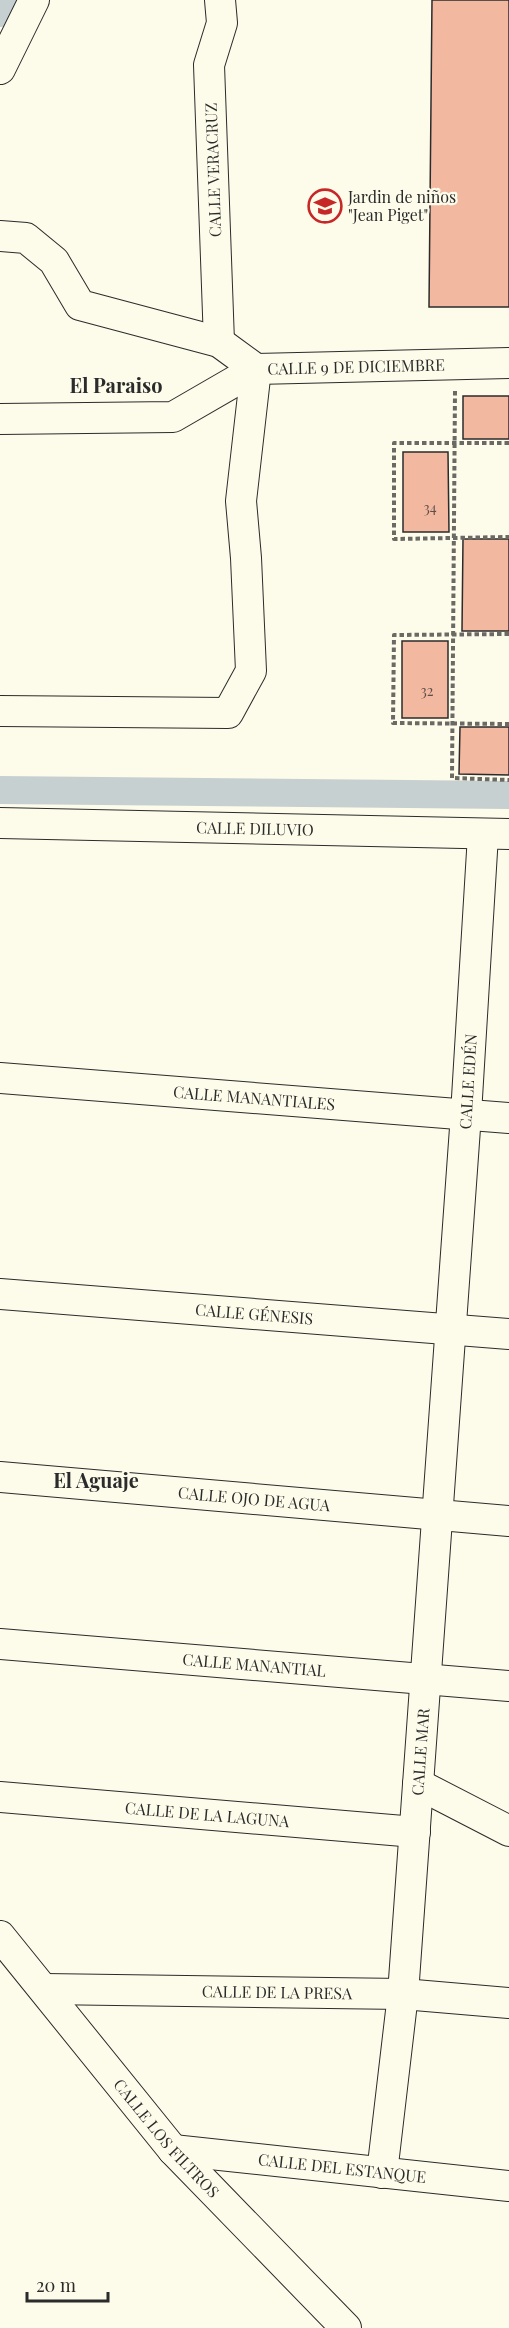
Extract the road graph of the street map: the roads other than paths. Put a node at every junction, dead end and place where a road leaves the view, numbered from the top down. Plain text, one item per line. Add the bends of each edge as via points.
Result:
1 (34, 0) edge
2 (220, 0) edge
3 (0, 69) edge
4 (0, 236) edge
5 (219, 342) junction
6 (509, 363) edge
7 (256, 369) junction
8 (0, 419) edge
9 (0, 711) edge
10 (0, 823) edge
11 (496, 834) edge
12 (0, 1078) edge
13 (466, 1114) junction
14 (509, 1118) edge
15 (0, 1294) edge
16 (450, 1329) junction
17 (509, 1334) edge
18 (0, 1477) edge
19 (437, 1514) junction
20 (509, 1521) edge
21 (0, 1644) edge
22 (425, 1680) junction
23 (509, 1686) edge
24 (418, 1784) junction
25 (0, 1797) edge
26 (509, 1831) edge
27 (415, 1832) junction
28 (0, 1936) edge
29 (45, 1989) junction
30 (403, 1995) junction
31 (509, 2003) edge
32 (173, 2150) junction
33 (382, 2173) junction
34 (509, 2186) edge
35 (346, 2328) edge

1 - 3 street
2 - 5 street, CALLE VERACRUZ via 222,23 209,65
4 - 5 street via 26,238 54,261 80,305
5 - 7 street
6 - 7 street, CALLE 9 DE DICIEMBRE
7 - 8 street, CALLE 9 DE DICIEMBRE via 172,417
7 - 9 street via 241,501 251,671 228,713
10 - 11 street, CALLE DILUVIO
11 - 13 street, CALLE EDÉN
12 - 13 street, CALLE MANANTIALES
13 - 14 street, CALLE MANANTIALES
13 - 16 street, CALLE EDÉN
15 - 16 street, CALLE GÉNESIS
16 - 17 street, CALLE GÉNESIS
16 - 19 street, CALLE MAR
18 - 19 street, CALLE OJO DE AGUA
19 - 20 street, CALLE OJO DE AGUA
19 - 22 street, CALLE MAR
21 - 22 street, CALLE MANANTIAL
22 - 23 street, CALLE MANANTIAL
22 - 24 street, CALLE MAR
24 - 26 street
24 - 27 street, CALLE MAR
25 - 27 street, CALLE DE LA LAGUNA
27 - 30 street, CALLE MAR
28 - 29 street, CALLE LOS FILTROS
29 - 30 street, CALLE DE LA PRESA
29 - 32 street, CALLE LOS FILTROS
30 - 31 street, CALLE DE LA PRESA
30 - 33 street, CALLE MAR
32 - 33 street, CALLE DEL ESTANQUE
32 - 35 street, CALLE LOS FILTROS
33 - 34 street, CALLE DEL ESTANQUE

